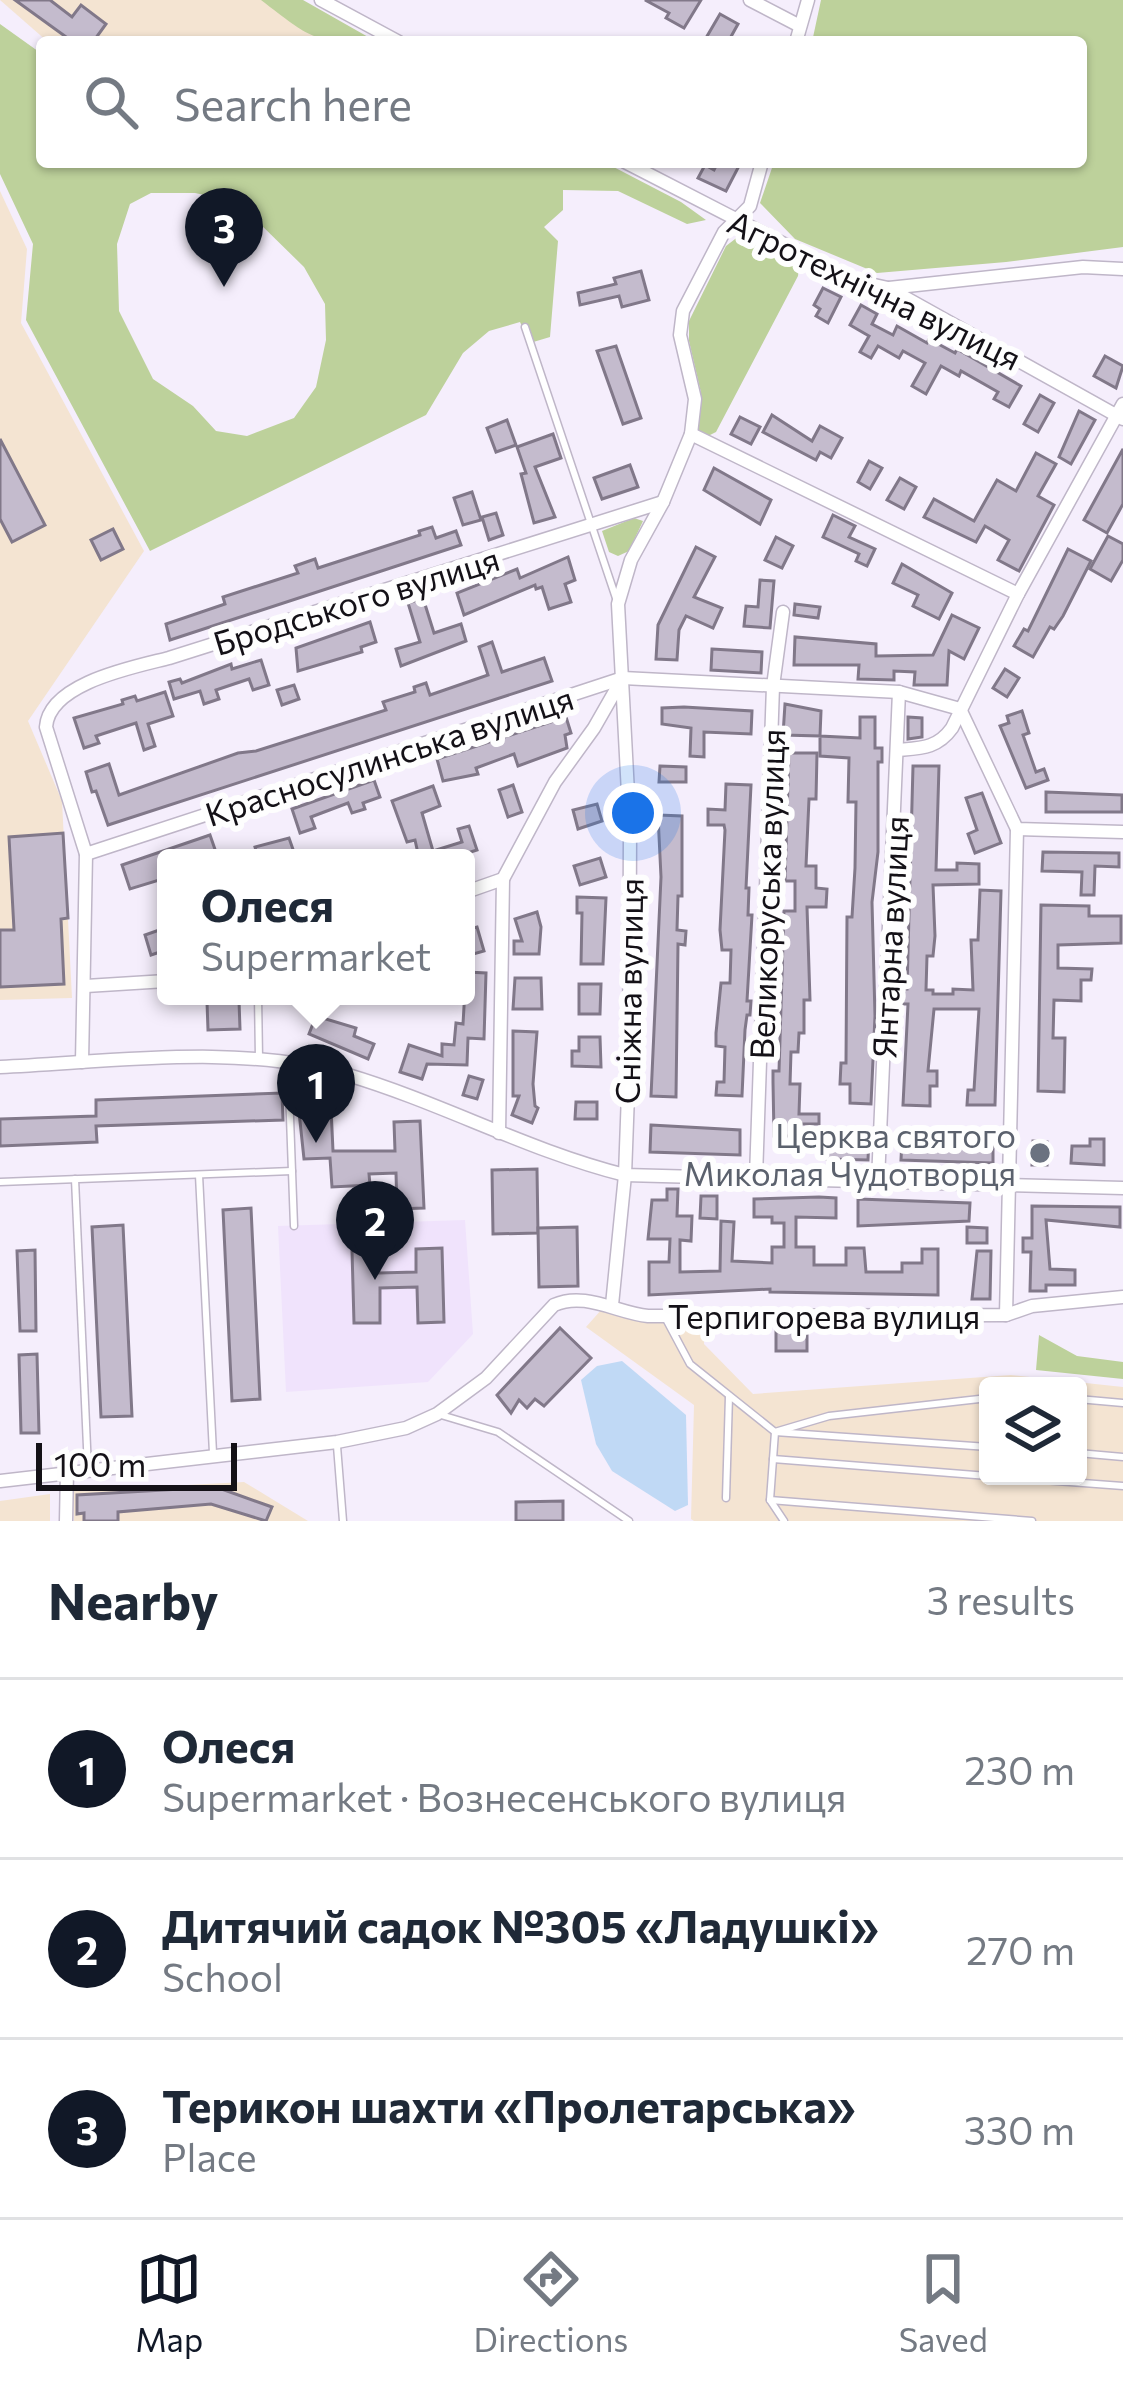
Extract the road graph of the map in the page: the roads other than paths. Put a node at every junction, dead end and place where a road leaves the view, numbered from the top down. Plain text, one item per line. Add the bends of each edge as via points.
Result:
1 (321, 0) edge
2 (750, 0) edge
3 (808, 0) edge
4 (800, 26) junction
5 (389, 36) edge
6 (798, 36) edge
7 (636, 168) edge
8 (760, 168) edge
9 (738, 222) junction
10 (1123, 269) edge
11 (888, 289) junction
12 (525, 327) dead end
13 (1121, 412) edge
14 (691, 434) junction
15 (663, 502) junction
16 (594, 526) junction
17 (1018, 594) junction
18 (618, 604) junction
19 (783, 612) dead end
20 (622, 678) junction
21 (772, 686) junction
22 (899, 692) junction
23 (960, 709) junction
24 (897, 750) junction
25 (1017, 830) junction
26 (1123, 832) edge
27 (86, 854) junction
28 (503, 879) junction
29 (475, 889) edge
30 (157, 982) edge
31 (86, 986) junction
32 (258, 1005) edge
33 (259, 1058) junction
34 (82, 1062) junction
35 (288, 1063) junction
36 (0, 1066) edge
37 (499, 1133) junction
38 (292, 1172) junction
39 (625, 1174) junction
40 (200, 1175) junction
41 (756, 1177) junction
42 (75, 1180) junction
43 (878, 1181) junction
44 (0, 1182) edge
45 (1007, 1185) junction
46 (1123, 1188) edge
47 (294, 1226) dead end
48 (1123, 1297) edge
49 (612, 1305) junction
50 (1006, 1315) junction
51 (664, 1316) junction
52 (729, 1396) junction
53 (979, 1399) edge
54 (1087, 1400) edge
55 (1123, 1403) edge
56 (437, 1414) junction
57 (775, 1432) junction
58 (337, 1442) junction
59 (979, 1446) edge
60 (1087, 1454) edge
61 (214, 1456) junction
62 (1123, 1456) edge
63 (773, 1459) junction
64 (88, 1469) junction
65 (67, 1471) junction
66 (979, 1475) edge
67 (0, 1481) edge
68 (1087, 1483) edge
69 (1123, 1486) edge
70 (726, 1498) dead end
71 (770, 1500) junction
72 (65, 1521) edge
73 (343, 1521) edge
74 (629, 1521) edge
75 (784, 1521) edge
76 (1032, 1521) edge

1 - 5 street
2 - 4 street
3 - 4 street
4 - 6 street
7 - 9 street, Агротехнічна вулиця
8 - 9 street
9 - 11 street, Агротехнічна вулиця
9 - 14 street via 724,232 682,311 695,399
10 - 11 street
11 - 13 street, Агротехнічна вулиця
12 - 16 lane, Сніжна вулиця
13 - 17 street
14 - 15 street, Сніжна вулиця
14 - 17 street
15 - 16 street, Бродського вулиця
15 - 18 street, Сніжна вулиця
16 - 18 lane, Сніжна вулиця
16 - 27 street, Бродського вулиця via 99,676 53,706 46,727
17 - 23 street
18 - 20 street, Сніжна вулиця
19 - 21 street, Великоруська вулиця
20 - 21 street
20 - 27 street, Красносулинська вулиця
20 - 28 street
20 - 39 street, Сніжна вулиця via 630,831
21 - 22 street
21 - 41 street, Великоруська вулиця
22 - 23 street
22 - 24 street, Янтарна вулиця
23 - 24 street via 944,740
23 - 25 street
24 - 43 street, Янтарна вулиця
25 - 26 street
25 - 45 street
27 - 31 street
28 - 29 street
28 - 37 street
30 - 31 street
31 - 34 street
32 - 33 lane
33 - 34 street
33 - 35 street
34 - 36 street
35 - 37 street via 347,1074
35 - 38 lane
37 - 39 street
38 - 40 lane
38 - 47 lane
39 - 41 street
39 - 49 street, Сніжна вулиця
40 - 42 lane
40 - 61 lane
41 - 43 street
42 - 44 lane
42 - 64 lane
43 - 45 street
45 - 46 street
45 - 50 street
48 - 50 street, Терпигорева вулиця
49 - 51 street, Терпигорева вулиця
49 - 56 street, Терпигорева вулиця via 554,1305 486,1378
50 - 51 street, Терпигорева вулиця
51 - 52 lane via 689,1364
52 - 57 lane
52 - 70 lane
53 - 57 lane via 829,1416
54 - 55 lane
56 - 58 street, Терпигорева вулиця
56 - 74 lane via 498,1432
57 - 59 lane
57 - 63 lane
58 - 61 street, Терпигорева вулиця
58 - 73 lane
60 - 62 lane
61 - 64 street, Терпигорева вулиця
63 - 66 lane
63 - 71 lane
64 - 65 street, Терпигорева вулиця
65 - 67 street, Терпигорева вулиця
65 - 72 street
68 - 69 lane
71 - 75 lane
71 - 76 lane

